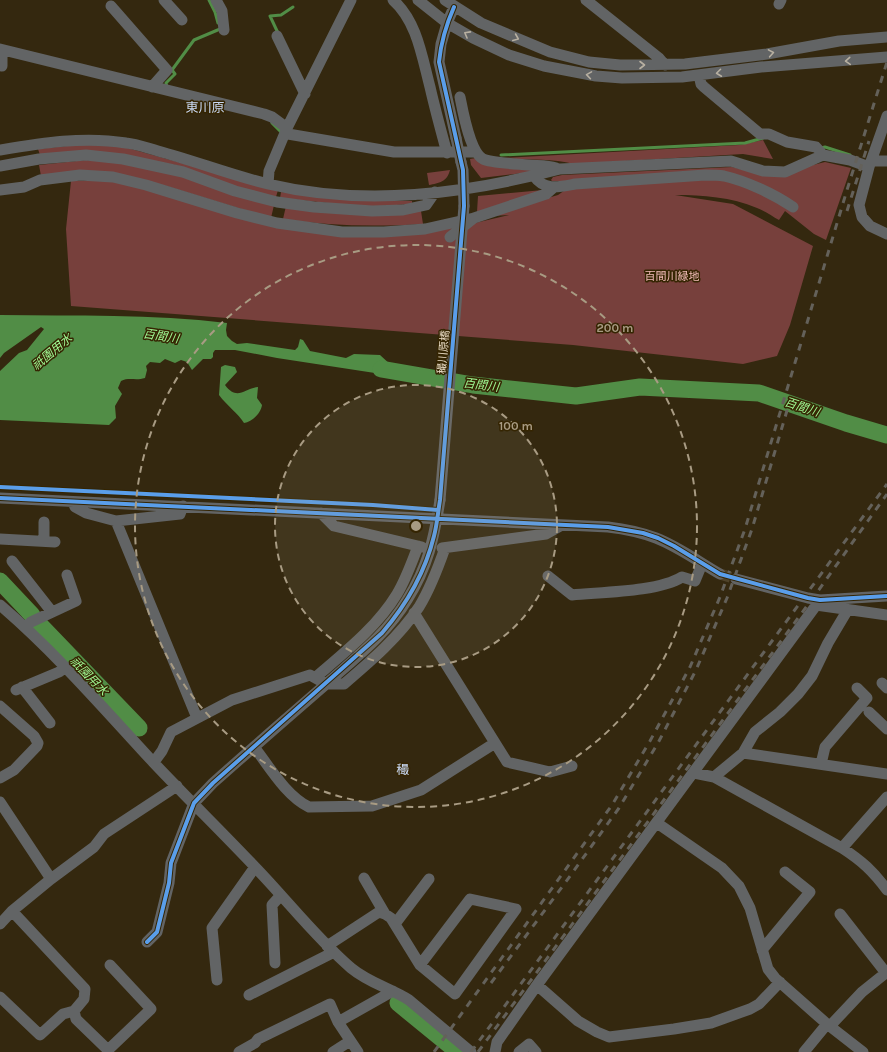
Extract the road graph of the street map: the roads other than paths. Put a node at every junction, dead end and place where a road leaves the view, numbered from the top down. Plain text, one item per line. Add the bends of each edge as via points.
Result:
1 (164, 0) edge
2 (216, 0) edge
3 (351, 0) edge
4 (393, 0) edge
5 (418, 0) edge
6 (586, 0) edge
7 (449, 3) edge
8 (111, 6) dead end
9 (182, 20) dead end
10 (447, 23) junction
11 (224, 30) dead end
12 (277, 36) dead end
13 (887, 37) edge
14 (1, 49) edge
15 (887, 57) edge
16 (664, 65) junction
17 (2, 66) dead end
18 (699, 75) junction
19 (152, 87) junction
20 (305, 94) junction
21 (460, 97) dead end
22 (887, 116) edge
23 (285, 133) junction
24 (0, 150) edge
25 (819, 151) junction
26 (475, 152) junction
27 (447, 153) junction
28 (887, 161) edge
29 (870, 164) junction
30 (4, 165) edge
31 (560, 169) junction
32 (0, 173) edge
33 (534, 176) junction
34 (268, 184) junction
35 (554, 187) junction
36 (0, 190) edge
37 (464, 190) junction
38 (436, 192) junction
39 (793, 207) dead end
40 (474, 218) junction
41 (887, 234) edge
42 (450, 237) dead end
43 (0, 498) edge
44 (72, 502) junction
45 (183, 506) junction
46 (321, 513) junction
47 (437, 519) junction
48 (116, 521) junction
49 (44, 522) dead end
50 (564, 524) junction
51 (0, 539) edge
52 (12, 561) dead end
53 (702, 564) junction
54 (720, 574) tunnel mouth
55 (67, 575) dead end
56 (548, 576) dead end
57 (736, 579) tunnel mouth
58 (887, 596) edge
59 (818, 603) junction
60 (0, 605) edge
61 (847, 611) junction
62 (52, 612) junction
63 (414, 613) junction
64 (887, 615) edge
65 (26, 627) junction
66 (66, 667) junction
67 (316, 677) junction
68 (326, 684) junction
69 (857, 688) dead end
70 (0, 706) edge
71 (869, 712) dead end
72 (197, 718) junction
73 (50, 723) dead end
74 (887, 729) edge
75 (495, 742) junction
76 (254, 747) junction
77 (743, 753) junction
78 (154, 762) junction
79 (821, 764) junction
80 (572, 766) dead end
81 (694, 772) junction
82 (887, 774) edge
83 (714, 777) junction
84 (0, 778) edge
85 (177, 786) junction
86 (887, 797) edge
87 (0, 802) edge
88 (194, 803) junction
89 (657, 823) junction
90 (842, 848) junction
91 (255, 867) junction
92 (785, 872) dead end
93 (51, 878) junction
94 (364, 878) dead end
95 (429, 879) dead end
96 (887, 890) edge
97 (281, 895) junction
98 (12, 911) junction
99 (385, 914) junction
100 (840, 914) dead end
101 (0, 924) edge
102 (395, 924) junction
103 (147, 942) dead end
104 (330, 949) junction
105 (762, 950) junction
106 (275, 963) dead end
107 (110, 965) dead end
108 (420, 965) junction
109 (887, 972) edge
110 (217, 980) dead end
111 (780, 982) junction
112 (537, 986) junction
113 (393, 991) junction
114 (249, 995) dead end
115 (0, 998) edge
116 (74, 1011) junction
117 (338, 1022) junction
118 (829, 1025) junction
119 (350, 1040) junction
120 (108, 1051) edge
121 (239, 1052) edge
122 (333, 1052) edge
123 (358, 1052) edge
124 (471, 1052) edge
125 (496, 1052) edge
126 (519, 1052) edge
127 (536, 1052) edge
128 (804, 1052) edge
129 (863, 1052) edge

1 - 9 street
2 - 11 street via 222,11
3 - 20 street
4 - 27 street via 402,7 415,34
5 - 10 street
6 - 16 street via 659,58
7 - 10 street, 穝川原橋
7 -> 16 street via 481,23 550,52 589,62
8 - 19 street via 167,70
18 -> 10 street via 622,78 587,75 509,55
10 - 37 street, 穝川原橋, bridge via 439,62 461,162
12 - 20 street
16 -> 13 street via 767,54 839,41
14 - 17 street
14 - 19 street
15 -> 18 street
18 - 25 street via 704,87 760,134 769,134
19 - 23 street via 264,114 272,117
20 - 23 street
21 - 26 street via 463,116
22 - 29 street
23 - 27 street via 394,152
23 - 34 street via 269,170
24 - 34 street via 85,139 127,143
25 - 29 street
25 - 31 street via 785,172 763,171 731,161
26 - 27 street
26 - 31 street via 483,160
28 - 29 street
29 - 41 street via 859,205 862,217 870,226
30 - 32 street via 6,171
30 - 38 street via 86,155 123,159 183,172 234,191 277,202 372,211 403,210 426,205
31 - 33 street
33 - 35 street via 542,185
33 - 37 street
34 - 38 street via 347,195 405,196
35 - 39 street via 723,176 781,199
35 - 40 street via 546,194
36 - 40 street via 80,174 113,177 277,223 342,232 425,229
37 - 38 street
37 - 47 street, 穝川原橋, bridge
40 - 42 street
43 - 44 street
44 - 45 street
44 - 48 street via 75,507 86,513
45 - 46 street
45 - 48 street via 180,514
46 - 47 street
46 - 67 street via 334,526 420,546 398,593 388,608 375,624
47 - 50 street
47 - 68 street, 穝川原橋 via 423,568 400,611 382,633
48 - 72 street
49 - 51 street via 50,542
50 - 53 street via 608,527 642,533 674,546
50 - 63 street via 546,534 444,548 428,591
52 - 62 street
53 - 54 street
53 - 56 street via 694,582 682,577 674,582 650,587 572,595
55 - 62 street via 76,601
57 - 59 street
58 - 59 street
59 - 61 street
59 - 81 street
60 - 65 street
61 - 64 street
61 - 77 street via 812,676 780,712 755,732
62 - 65 street
63 - 68 street via 384,648 344,684
63 - 75 street
65 - 66 street
66 - 73 street via 19,689
66 - 78 street
67 - 68 street
67 - 72 street via 310,675 232,700
68 - 76 street, 穝川原橋
69 - 79 street via 867,698 825,747
70 - 84 street via 34,736 38,743 14,770
71 - 74 street
72 - 78 street via 171,732
75 - 76 street via 421,790 372,806 309,806 301,803
75 - 80 street via 507,762 550,772
76 - 88 street, 穝川原橋
77 - 79 street
77 - 83 street
78 - 85 street
79 - 82 street
81 - 83 street
81 - 89 street
83 - 90 street
85 - 88 street
85 - 93 street via 104,834 94,847
86 - 90 street
87 - 93 street
88 - 91 street
88 - 103 street via 171,863 170,883 157,932
89 - 105 street via 722,868 739,886 750,908
89 - 112 street
90 - 96 street via 862,861
91 - 97 street
91 - 110 street via 212,928
92 - 105 street via 810,892
93 - 98 street
94 - 99 street
95 - 102 street
97 - 104 street
97 - 106 street via 272,905
98 - 101 street
98 - 116 street via 85,989 84,999
99 - 102 street
99 - 104 street via 379,912
100 - 109 street
102 - 108 street
104 - 113 street via 352,969
104 - 114 street
105 - 111 street via 768,969
107 - 120 street via 151,1010
108 - 108 street via 455,994 516,909 470,899
109 - 118 street via 862,992
111 - 112 street via 759,1004 711,1024 609,1037 578,1021
111 - 118 street
112 - 125 street via 497,1042
113 - 117 street
113 - 124 street via 409,1000
115 - 116 street via 40,1034 63,1014
116 - 120 street via 76,1019
117 - 119 street
117 - 121 street via 330,1004 258,1039
118 - 128 street
118 - 129 street
119 - 122 street
119 - 123 street
126 - 127 street via 529,1044

